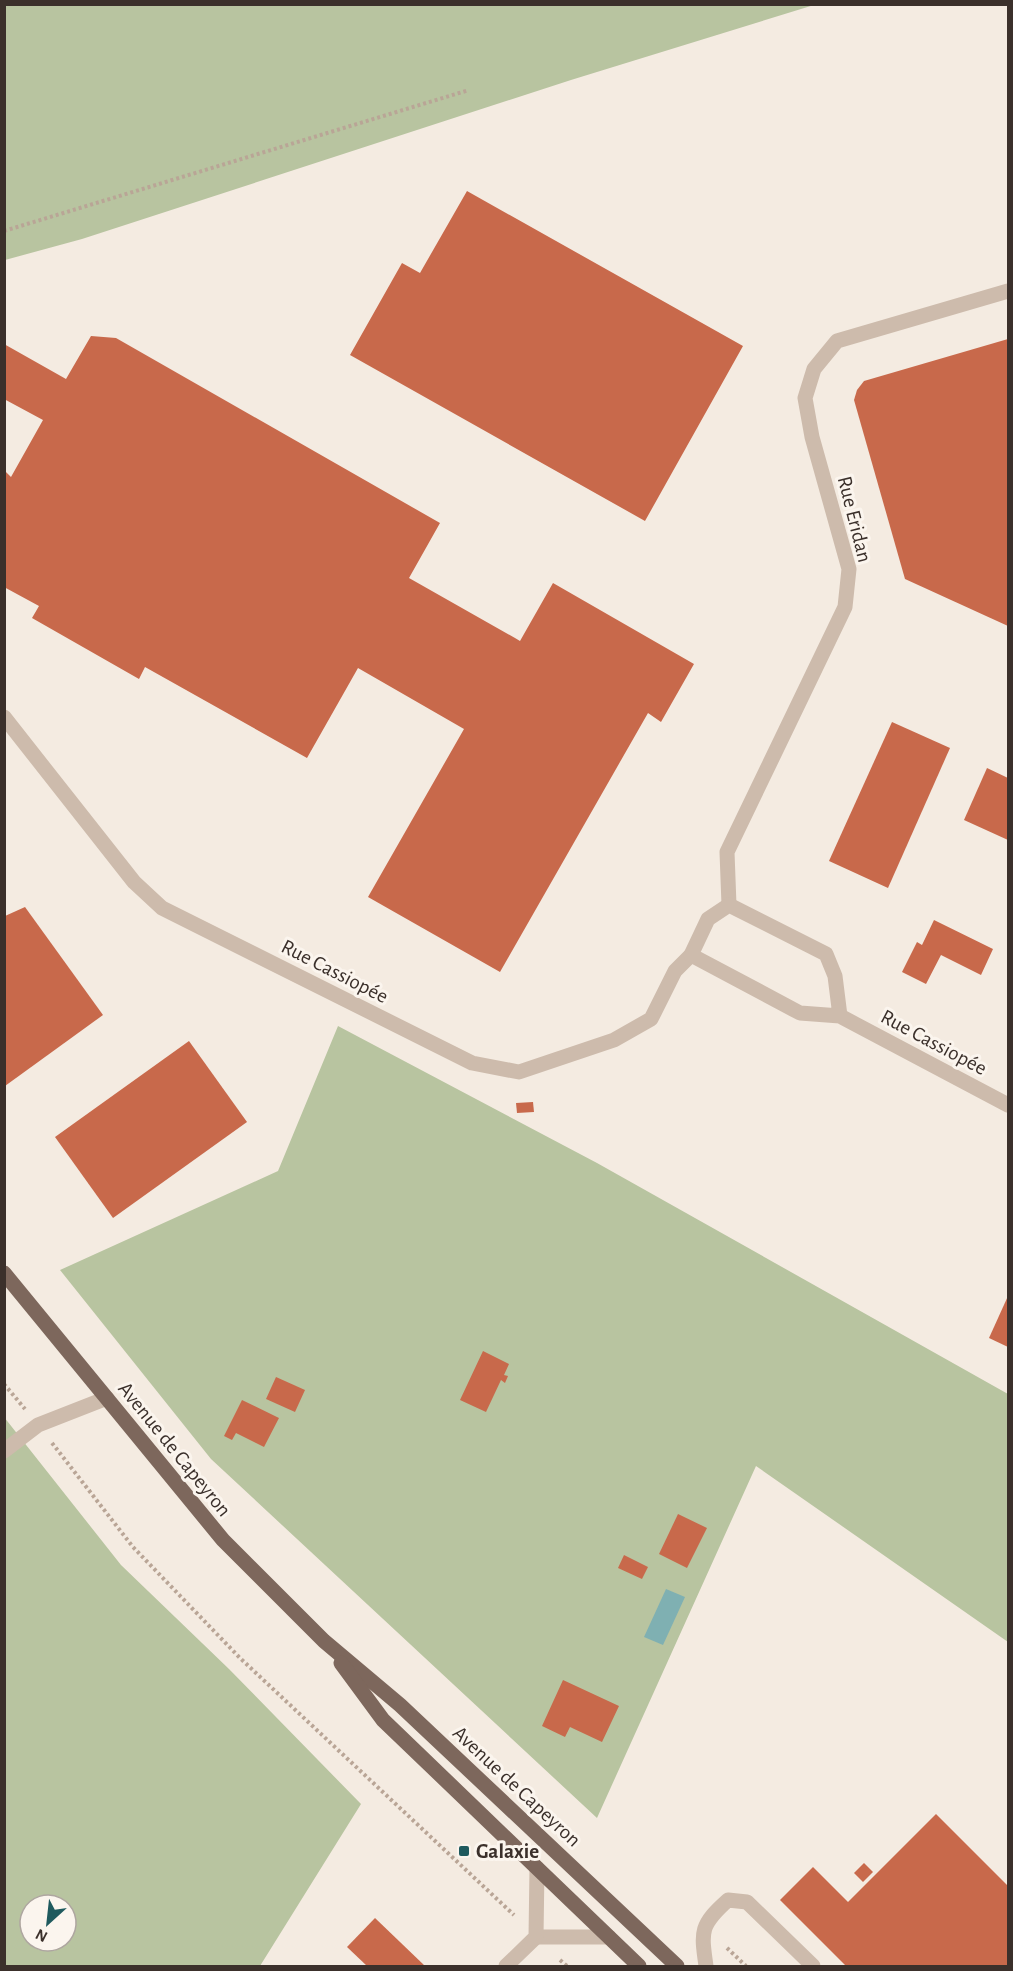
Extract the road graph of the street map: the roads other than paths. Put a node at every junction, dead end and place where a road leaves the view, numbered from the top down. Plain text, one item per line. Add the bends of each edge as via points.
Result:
1 (1008, 291) edge
2 (4, 717) edge
3 (729, 905) junction
4 (691, 955) junction
5 (840, 1016) junction
6 (1008, 1105) edge
7 (4, 1273) edge
8 (107, 1398) junction
9 (4, 1451) edge
10 (324, 1641) junction
11 (537, 1868) junction
12 (536, 1936) junction
13 (609, 1937) junction
14 (507, 1966) edge
15 (639, 1966) edge
16 (677, 1966) edge
17 (706, 1966) edge
18 (813, 1966) edge

1 - 3 street, Rue Eridan via 837,341 814,369 805,398 849,569 845,608 727,852
2 - 4 street, Rue Cassiopée via 134,882 162,908 472,1063 519,1072 614,1040 651,1020 675,971
3 - 4 street, Rue Cassiopée via 708,919
3 - 5 street via 826,954 835,976
4 - 5 street, Rue Cassiopée via 800,1014
5 - 6 street, Rue Cassiopée
7 - 8 main road, Avenue de Capeyron
8 - 9 street via 38,1425
8 - 10 main road, Avenue de Capeyron via 223,1540
10 - 11 main road, Avenue de Capeyron via 384,1720
10 - 16 main road, Avenue de Capeyron via 400,1705
11 - 12 street
11 - 13 main road, Avenue de Capeyron
12 - 13 street
12 - 14 street
13 - 15 main road, Avenue de Capeyron
17 - 18 street via 702,1935 711,1915 728,1900 747,1902

